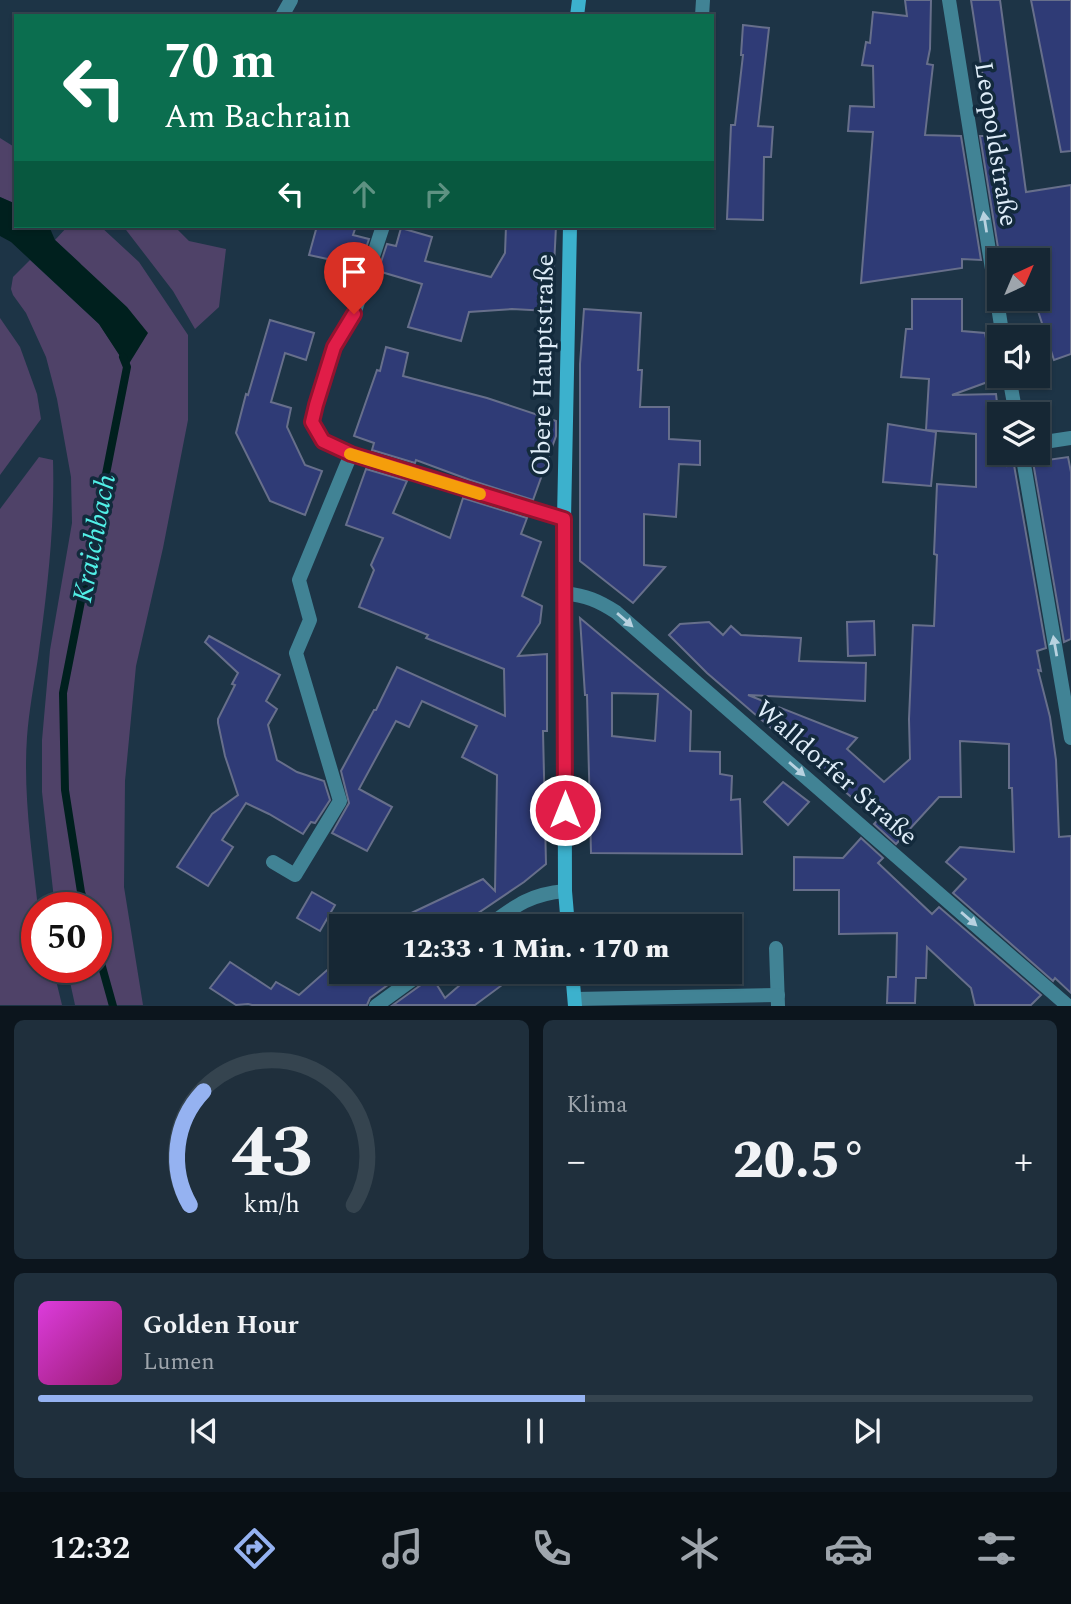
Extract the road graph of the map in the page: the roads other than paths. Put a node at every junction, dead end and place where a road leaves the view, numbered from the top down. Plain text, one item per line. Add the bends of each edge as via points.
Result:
1 (949, 0) edge
2 (382, 228) edge
3 (570, 228) edge
4 (1001, 325) edge
5 (1071, 438) edge
6 (1050, 441) edge
7 (351, 454) junction
8 (1024, 465) edge
9 (564, 519) junction
10 (564, 593) junction
11 (1071, 738) edge
12 (273, 862) dead end
13 (565, 891) junction
14 (505, 914) edge
15 (567, 914) edge
16 (776, 948) dead end
17 (406, 984) edge
18 (573, 984) edge
19 (778, 1000) edge
20 (575, 1002) edge
21 (646, 1002) edge
22 (376, 1006) edge
23 (1068, 1006) edge

4 -> 1 street, Leopoldstraße
2 - 7 street via 354,314 334,347 312,422 323,441
3 - 9 main road, Obere Hauptstraße
5 - 6 street
7 - 9 street
7 - 12 street via 299,580 310,620 296,653 340,801 295,875
11 -> 8 street
9 - 10 main road, Obere Hauptstraße
10 - 13 main road, Obere Hauptstraße
10 -> 23 street, Walldorfer Straße via 587,596 616,612
13 - 14 street via 545,892
13 - 15 main road, Obere Hauptstraße
16 - 19 street
17 - 22 street
18 - 20 main road
19 - 21 street
20 - 21 street

